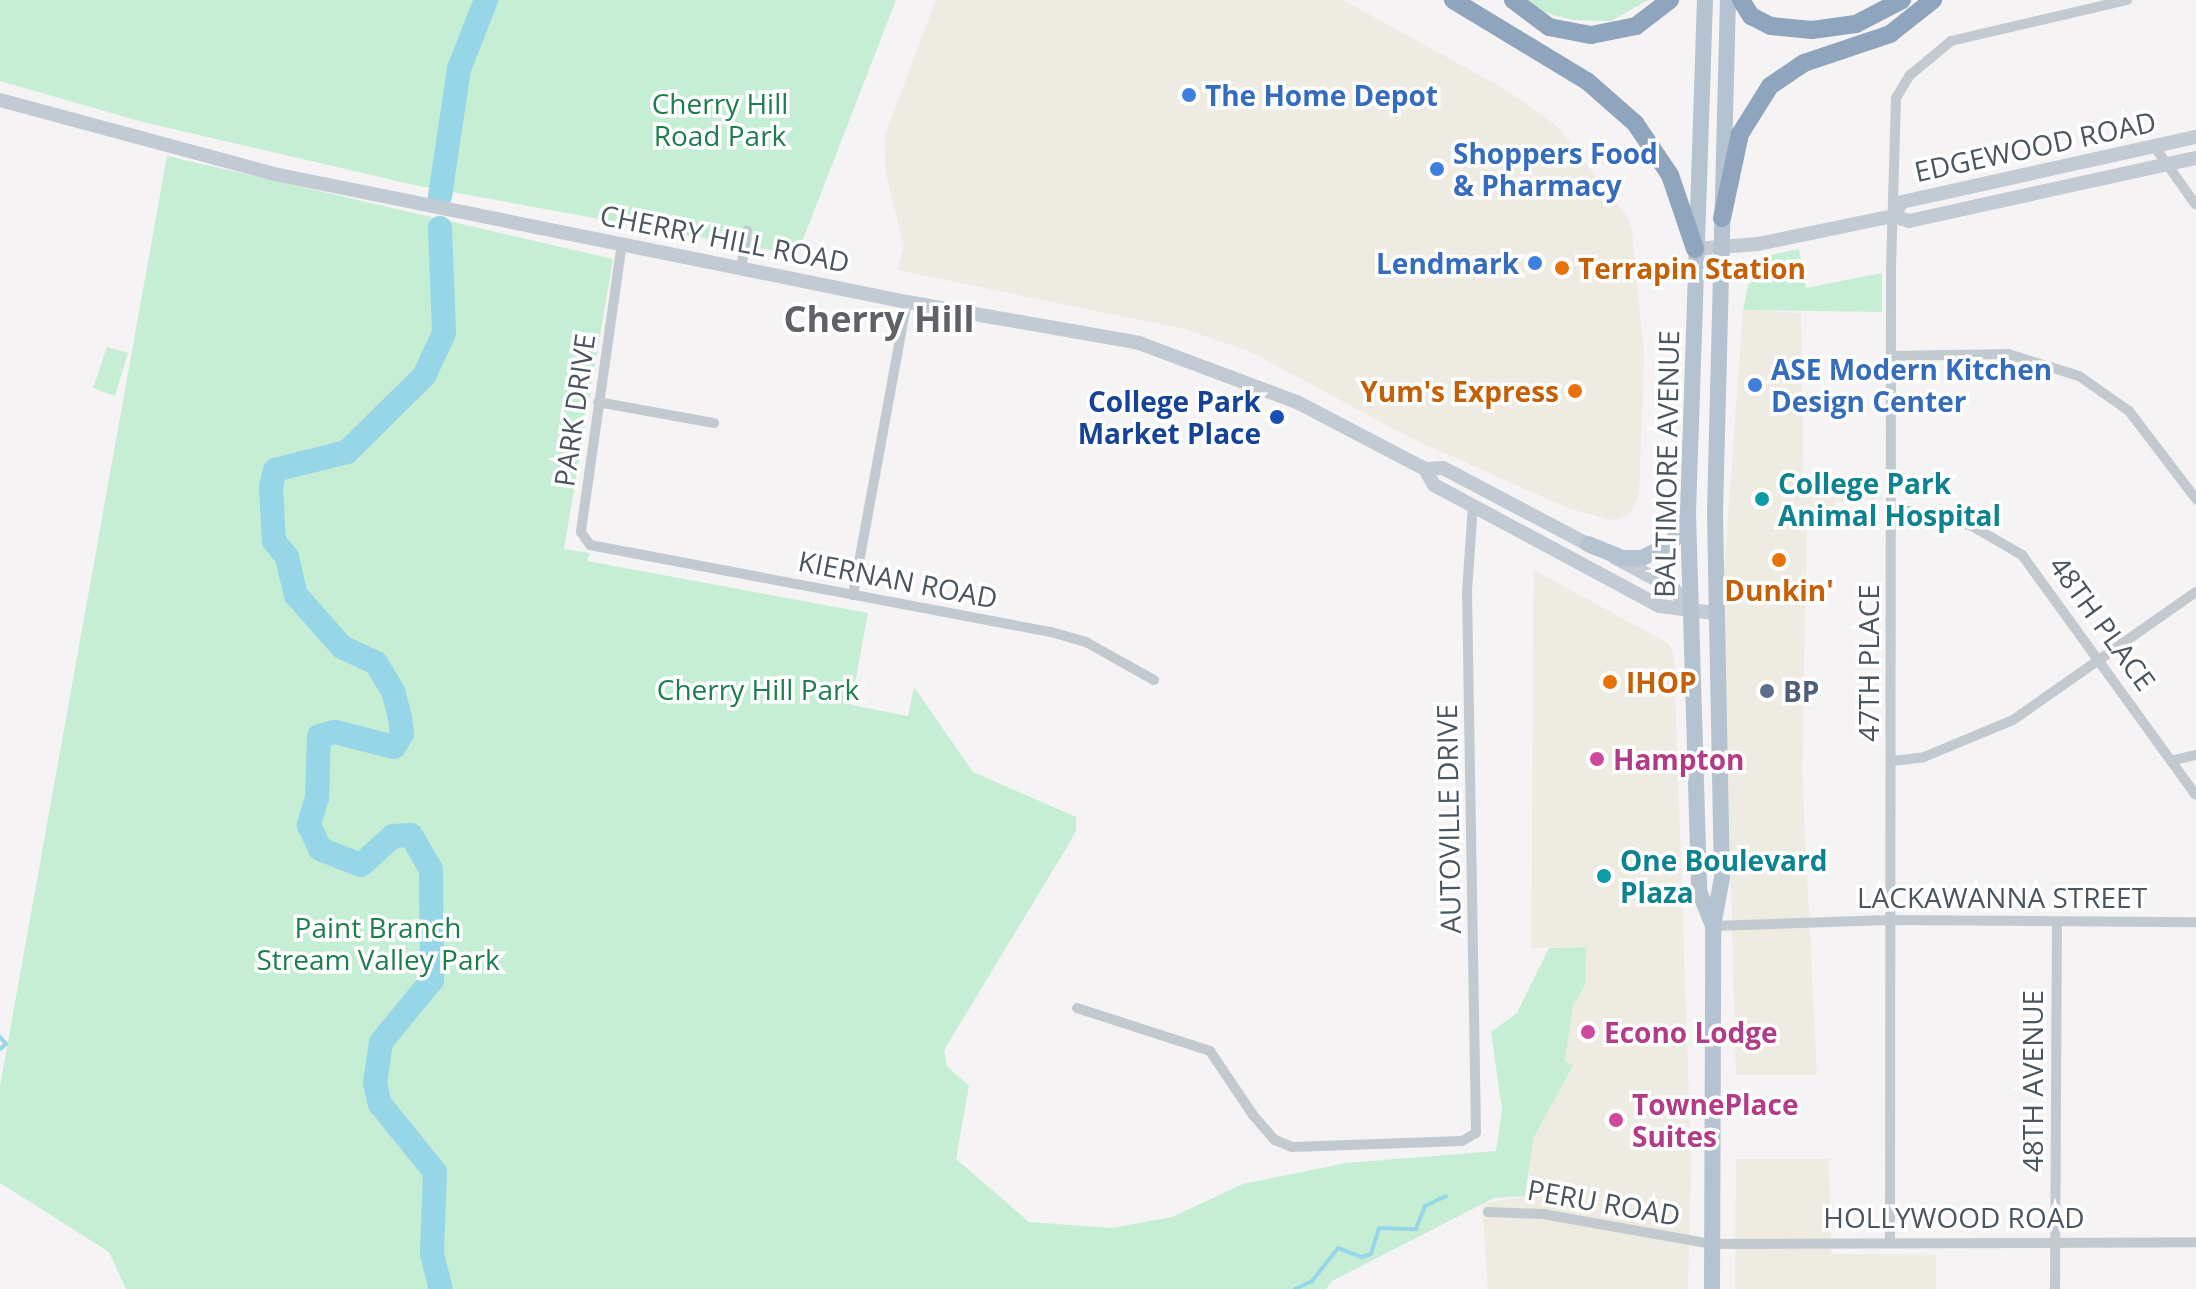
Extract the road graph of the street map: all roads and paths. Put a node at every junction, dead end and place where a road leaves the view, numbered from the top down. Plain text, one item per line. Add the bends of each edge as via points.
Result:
1 (1453, 0) edge
2 (1513, 0) edge
3 (1670, 0) edge
4 (1705, 0) edge
5 (1728, 0) edge
6 (1741, 0) edge
7 (1902, 0) edge
8 (1933, 0) edge
9 (2127, 0) edge
10 (0, 100) edge
11 (2196, 137) edge
12 (2154, 146) junction
13 (2196, 158) edge
14 (2167, 165) junction
15 (2196, 205) edge
16 (1893, 216) junction
17 (1722, 218) junction
18 (747, 230) dead end
19 (622, 243) junction
20 (1721, 247) junction
21 (1695, 249) junction
22 (741, 269) junction
23 (907, 302) junction
24 (1891, 356) junction
25 (598, 402) junction
26 (714, 423) dead end
27 (1425, 469) junction
28 (2196, 499) edge
29 (1473, 505) junction
30 (1892, 507) junction
31 (1688, 513) junction
32 (1588, 544) junction
33 (624, 553) joint
34 (2196, 592) edge
35 (853, 595) junction
36 (1691, 611) junction
37 (1714, 613) junction
38 (2099, 659) junction
39 (1154, 680) dead end
40 (2196, 755) edge
41 (2174, 760) junction
42 (1893, 761) junction
43 (2196, 795) edge
44 (1888, 920) junction
45 (2057, 921) junction
46 (2196, 922) edge
47 (1713, 926) junction
48 (1077, 1008) dead end
49 (1488, 1212) dead end
50 (2055, 1239) junction
51 (1890, 1240) junction
52 (2196, 1242) edge
53 (1712, 1244) junction
54 (1712, 1289) edge
55 (2055, 1289) edge

1 - 21 highway via 1587,81 1635,123 1670,175
2 - 3 highway via 1549,27 1591,35 1636,26
4 - 21 main road, BALTIMORE AVENUE
5 - 17 main road, BALTIMORE AVENUE
6 - 7 highway via 1751,16 1771,26 1812,30 1856,24
8 - 17 highway via 1890,34 1804,63 1770,86 1740,134
9 - 16 street, 47TH PLACE via 1951,41 1900,86 1894,119
10 - 19 main road, CHERRY HILL ROAD via 274,174
11 - 12 main road, EDGEWOOD ROAD
12 - 14 street
12 - 16 main road, EDGEWOOD ROAD via 1902,202
13 - 14 main road, EDGEWOOD ROAD
14 - 15 street
14 - 16 main road, EDGEWOOD ROAD via 1909,221
16 - 20 main road, EDGEWOOD ROAD
16 - 24 street, 47TH PLACE
17 - 20 main road, BALTIMORE AVENUE
18 - 22 street
19 - 22 main road, CHERRY HILL ROAD
19 - 25 street, PARK DRIVE
20 - 21 main road, EDGEWOOD ROAD
20 - 37 main road, BALTIMORE AVENUE
21 - 31 main road, BALTIMORE AVENUE
22 - 23 main road, CHERRY HILL ROAD
23 - 27 main road, CHERRY HILL ROAD via 1139,343 1297,402
23 - 35 street
24 - 28 street via 2008,354 2079,376 2129,411
24 - 30 street, 47TH PLACE
25 - 26 street
25 - 33 street, PARK DRIVE via 581,532 590,545
27 - 29 main road, CHERRY HILL ROAD via 1434,485
27 - 32 main road, CHERRY HILL ROAD via 1443,468
29 - 36 main road, CHERRY HILL ROAD via 1660,606
29 - 48 street, AUTOVILLE DRIVE via 1467,591 1476,1133 1447,1142 1292,1147 1275,1140 1253,1115 1210,1051
30 - 38 street, 48TH PLACE via 1972,526 2022,555
30 - 42 street, 47TH PLACE
31 - 32 main road via 1671,544 1642,558 1622,558
31 - 36 main road, BALTIMORE AVENUE
32 - 36 main road, CHERRY HILL ROAD via 1674,589
33 - 35 street, KIERNAN ROAD
34 - 38 street
35 - 39 street, KIERNAN ROAD via 1051,632 1099,648
36 - 37 main road, CHERRY HILL ROAD
36 - 47 main road, BALTIMORE AVENUE via 1699,891
37 - 47 main road, BALTIMORE AVENUE via 1722,878
38 - 41 street, 48TH PLACE
38 - 42 street via 1984,736 1924,757
40 - 41 street
41 - 43 street, 48TH PLACE
42 - 44 street, 47TH PLACE
44 - 45 street, LACKAWANNA STREET
44 - 47 street, LACKAWANNA STREET
44 - 51 street, 47TH PLACE
45 - 46 street, LACKAWANNA STREET
45 - 50 street, 48TH AVENUE
47 - 53 main road, BALTIMORE AVENUE
49 - 53 street, PERU ROAD via 1549,1215
50 - 51 street, HOLLYWOOD ROAD
50 - 52 street, HOLLYWOOD ROAD
50 - 55 street, 48TH AVENUE
51 - 53 street, HOLLYWOOD ROAD
53 - 54 main road, BALTIMORE AVENUE

